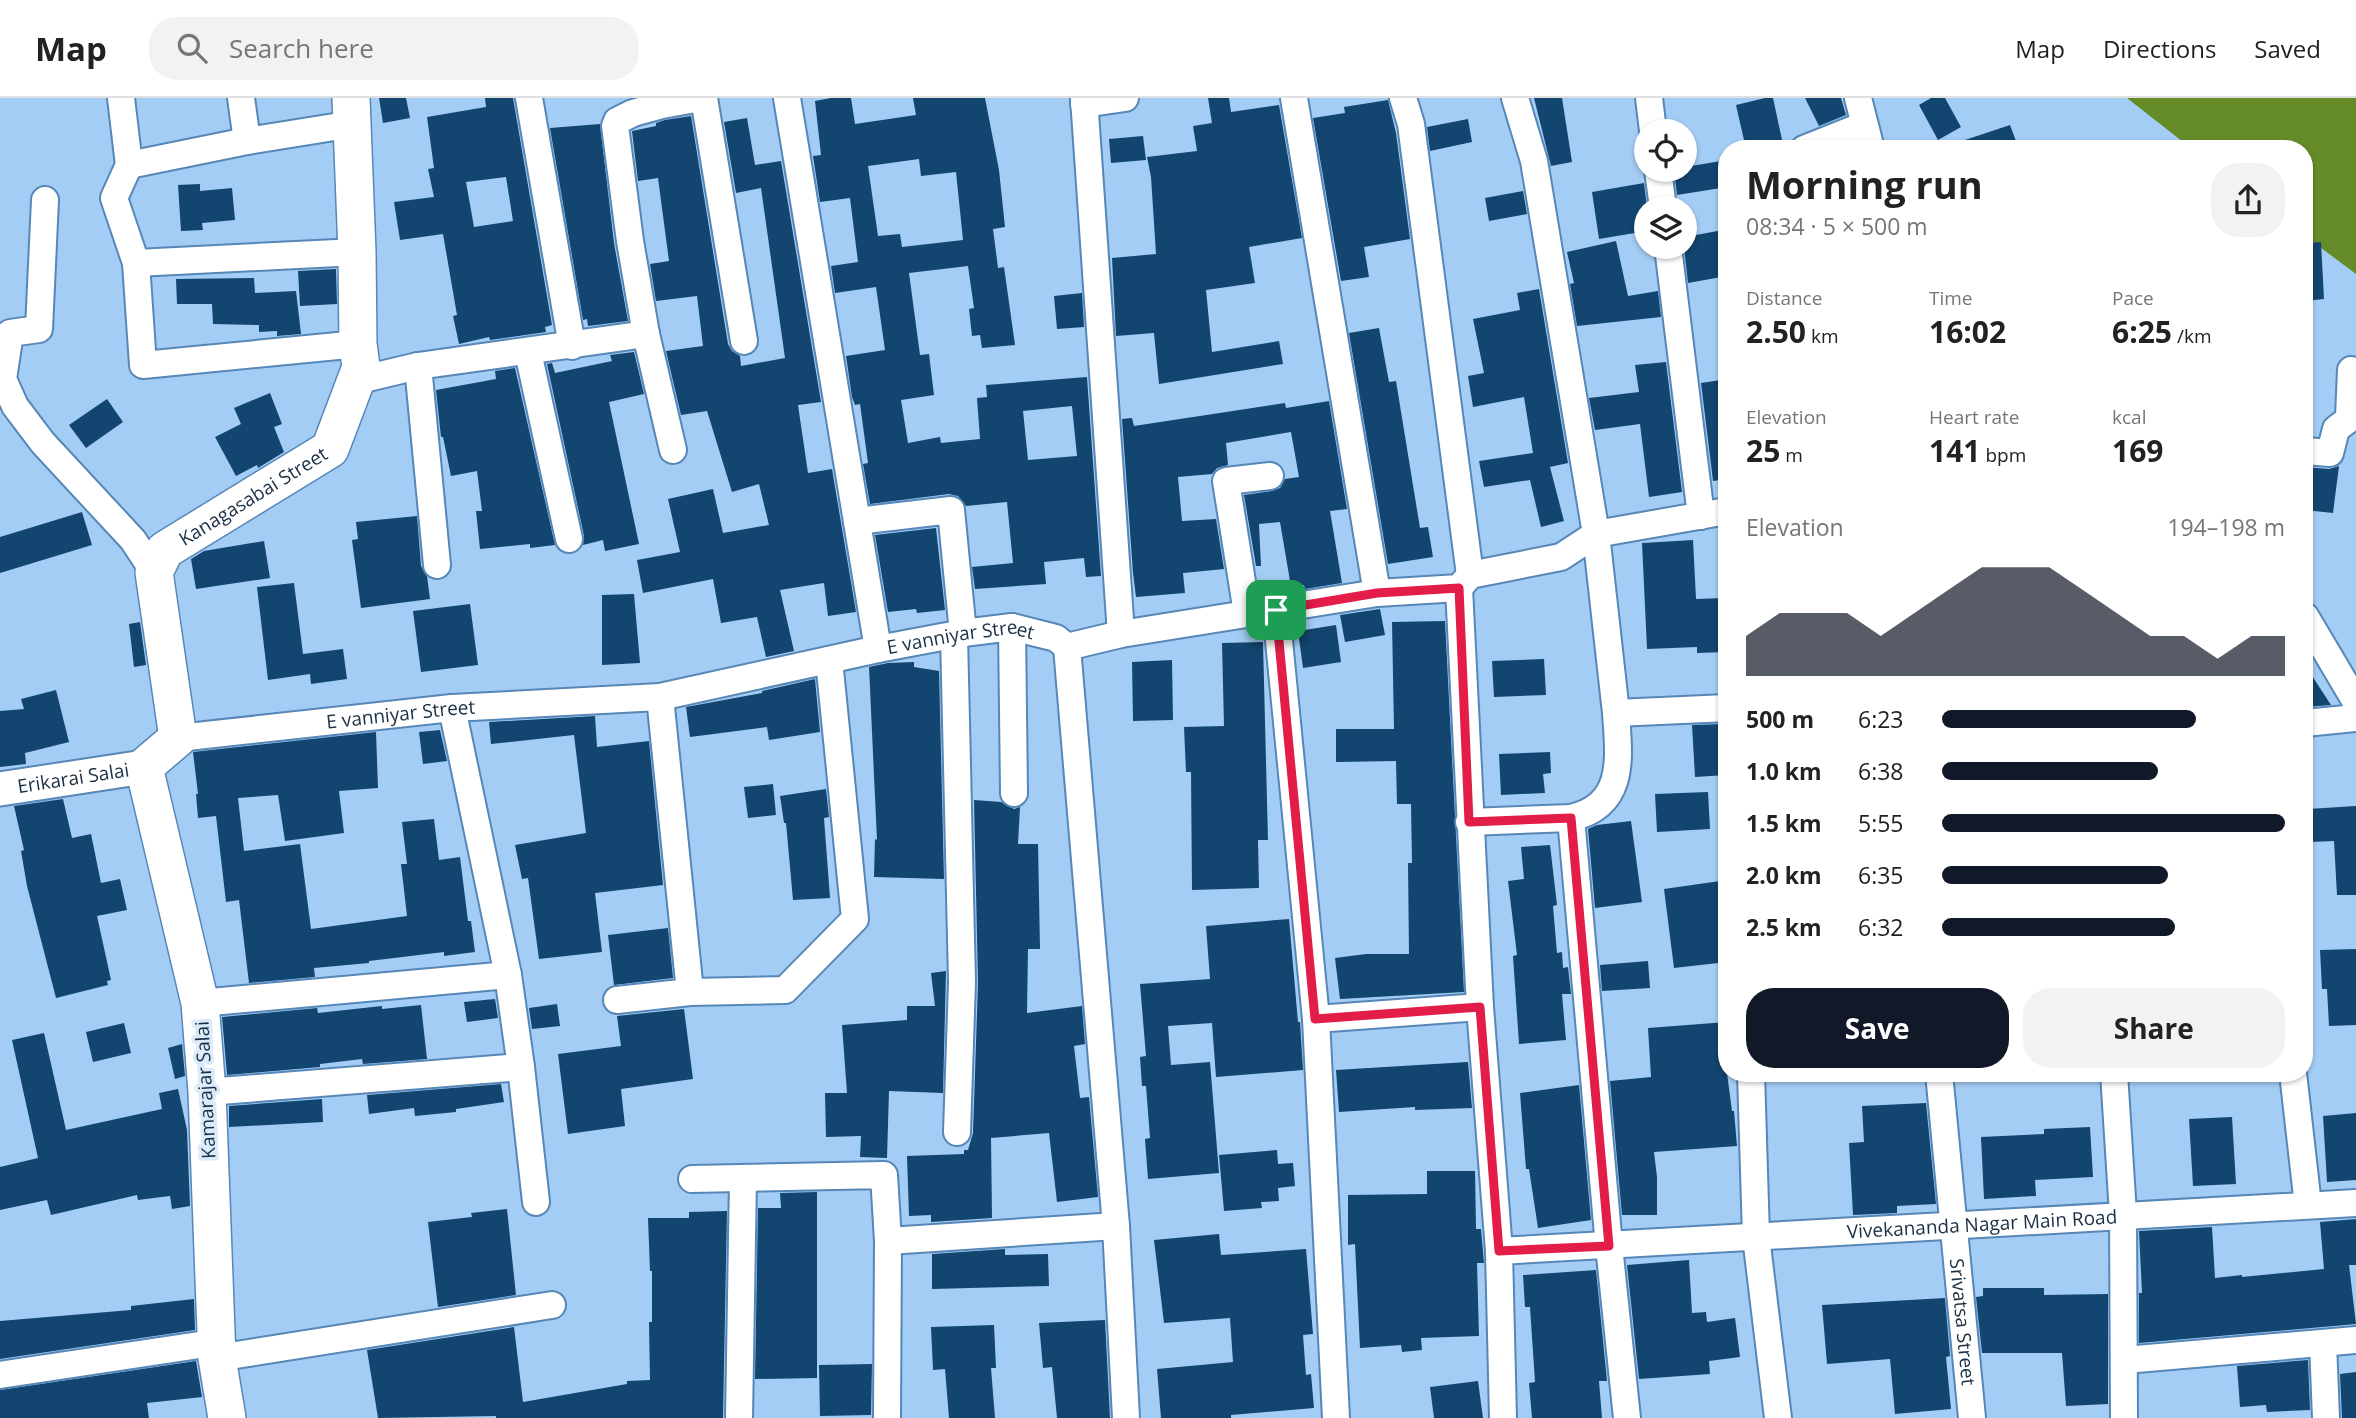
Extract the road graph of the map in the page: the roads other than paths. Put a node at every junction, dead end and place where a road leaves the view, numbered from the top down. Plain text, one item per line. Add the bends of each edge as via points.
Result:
1 (121, 98) edge
2 (241, 98) edge
3 (529, 98) edge
4 (702, 98) edge
5 (787, 98) edge
6 (1125, 98) edge
7 (1294, 98) edge
8 (1404, 98) edge
9 (1515, 98) edge
10 (1649, 98) edge
11 (1858, 98) edge
12 (1084, 101) edge
13 (352, 111) edge
14 (1652, 119) edge
15 (1867, 137) edge
16 (247, 141) junction
17 (129, 165) junction
18 (45, 200) dead end
19 (357, 253) junction
20 (1669, 259) edge
21 (136, 263) junction
22 (646, 334) junction
23 (744, 341) dead end
24 (358, 344) junction
25 (572, 346) junction
26 (528, 352) junction
27 (418, 366) junction
28 (2351, 370) dead end
29 (355, 381) junction
30 (2353, 415) edge
31 (673, 450) dead end
32 (2313, 452) edge
33 (1270, 475) dead end
34 (1718, 513) edge
35 (1701, 516) junction
36 (857, 521) junction
37 (1596, 534) junction
38 (569, 539) dead end
39 (437, 565) dead end
40 (154, 572) junction
41 (1465, 582) junction
42 (1377, 593) junction
43 (1276, 610) junction
44 (1247, 613) junction
45 (1012, 627) junction
46 (2313, 629) edge
47 (958, 634) junction
48 (1121, 634) junction
49 (1067, 647) junction
50 (878, 649) junction
51 (829, 660) junction
52 (660, 698) junction
53 (2356, 702) edge
54 (452, 708) junction
55 (1718, 708) edge
56 (1616, 713) junction
57 (2356, 718) edge
58 (2313, 722) edge
59 (178, 738) junction
60 (145, 767) junction
61 (0, 789) edge
62 (1014, 793) dead end
63 (1571, 818) junction
64 (1469, 822) junction
65 (508, 975) junction
66 (690, 992) junction
67 (617, 1000) dead end
68 (200, 1003) junction
69 (1480, 1007) junction
70 (1315, 1019) junction
71 (521, 1067) junction
72 (1751, 1082) edge
73 (1940, 1082) edge
74 (2114, 1082) edge
75 (2295, 1082) edge
76 (207, 1092) junction
77 (957, 1132) dead end
78 (743, 1178) junction
79 (692, 1179) dead end
80 (536, 1202) dead end
81 (2356, 1202) edge
82 (2308, 1205) junction
83 (2123, 1214) junction
84 (1953, 1225) junction
85 (1116, 1226) junction
86 (1756, 1237) junction
87 (888, 1241) junction
88 (1609, 1246) junction
89 (1499, 1251) junction
90 (552, 1305) dead end
91 (2356, 1340) edge
92 (2323, 1343) junction
93 (217, 1352) junction
94 (2125, 1360) junction
95 (0, 1375) edge
96 (227, 1418) edge
97 (738, 1418) edge
98 (887, 1418) edge
99 (1126, 1418) edge
100 (1336, 1418) edge
101 (1503, 1418) edge
102 (1627, 1418) edge
103 (1778, 1418) edge
104 (1972, 1418) edge
105 (2124, 1418) edge
106 (2326, 1418) edge

1 - 17 street
2 - 16 street
3 - 25 street
4 - 22 street via 633,113 615,126
4 - 23 street
5 - 36 street
6 - 12 street
7 - 42 street
8 - 41 street via 1411,124
9 - 37 street via 1534,161
10 - 14 street
11 - 15 street
12 - 48 street
13 - 16 street
13 - 19 main road, Kanagasabai Street
16 - 17 street
17 - 21 street via 114,198
18 - 40 street via 40,328 10,332 3,379 24,421 133,540
19 - 21 street
19 - 24 main road, Kanagasabai Street
20 - 35 street
21 - 24 street via 142,365
22 - 25 street
22 - 31 street
24 - 29 main road, Kanagasabai Street via 361,367
25 - 26 street
26 - 27 street
26 - 38 street
27 - 29 street
27 - 39 street
28 - 30 street
29 - 40 main road, Kanagasabai Street via 330,449 165,550
30 - 32 street via 2336,429 2330,453
33 - 44 street via 1226,481
34 - 35 street
35 - 37 street
36 - 47 street via 951,510
36 - 50 street
37 - 41 street via 1561,557
37 - 56 street
40 - 59 main road
41 - 42 street
41 - 64 street
42 - 43 street
43 - 44 street
43 - 70 street
44 - 48 street
45 - 47 street, E vanniyar Street
45 - 49 street, E vanniyar Street via 1056,638
45 - 62 street
46 - 53 street
47 - 50 street, E vanniyar Street
47 - 77 street via 962,982
48 - 49 street
49 - 85 street
50 - 51 street, E vanniyar Street
51 - 52 street, E vanniyar Street
51 - 66 street via 855,919 785,990
52 - 54 street, E vanniyar Street
52 - 66 street
54 - 59 street, E vanniyar Street
54 - 65 street
55 - 56 street
56 - 63 street via 1617,777 1605,801 1587,814
57 - 58 street
59 - 60 main road
60 - 61 street, Erikarai Salai
60 - 68 main road, Kamarajar Salai
63 - 64 street
63 - 88 street
64 - 69 street
65 - 68 street
65 - 71 street
66 - 67 street
68 - 76 main road, Kamarajar Salai
69 - 70 street
69 - 89 street
70 - 100 street
71 - 76 street
71 - 80 street
72 - 86 street
73 - 84 street, Srivatsa Street
74 - 83 street
75 - 82 street
76 - 93 main road, Kamarajar Salai
78 - 79 street
78 - 87 street via 884,1175
78 - 97 street
81 - 82 street, Vivekananda Nagar Main Road
82 - 83 street, Vivekananda Nagar Main Road
83 - 84 street, Vivekananda Nagar Main Road
83 - 94 street
84 - 86 street, Vivekananda Nagar Main Road
84 - 104 street, Srivatsa Street
85 - 87 street
85 - 99 street
86 - 88 street, Vivekananda Nagar Main Road
86 - 103 street
87 - 98 street
88 - 89 street, Vivekananda Nagar Main Road
88 - 102 street
89 - 101 street
90 - 93 street
91 - 92 street
92 - 94 street
92 - 106 street
93 - 95 street via 206,1344
93 - 96 main road, Kamarajar Salai
94 - 105 street

